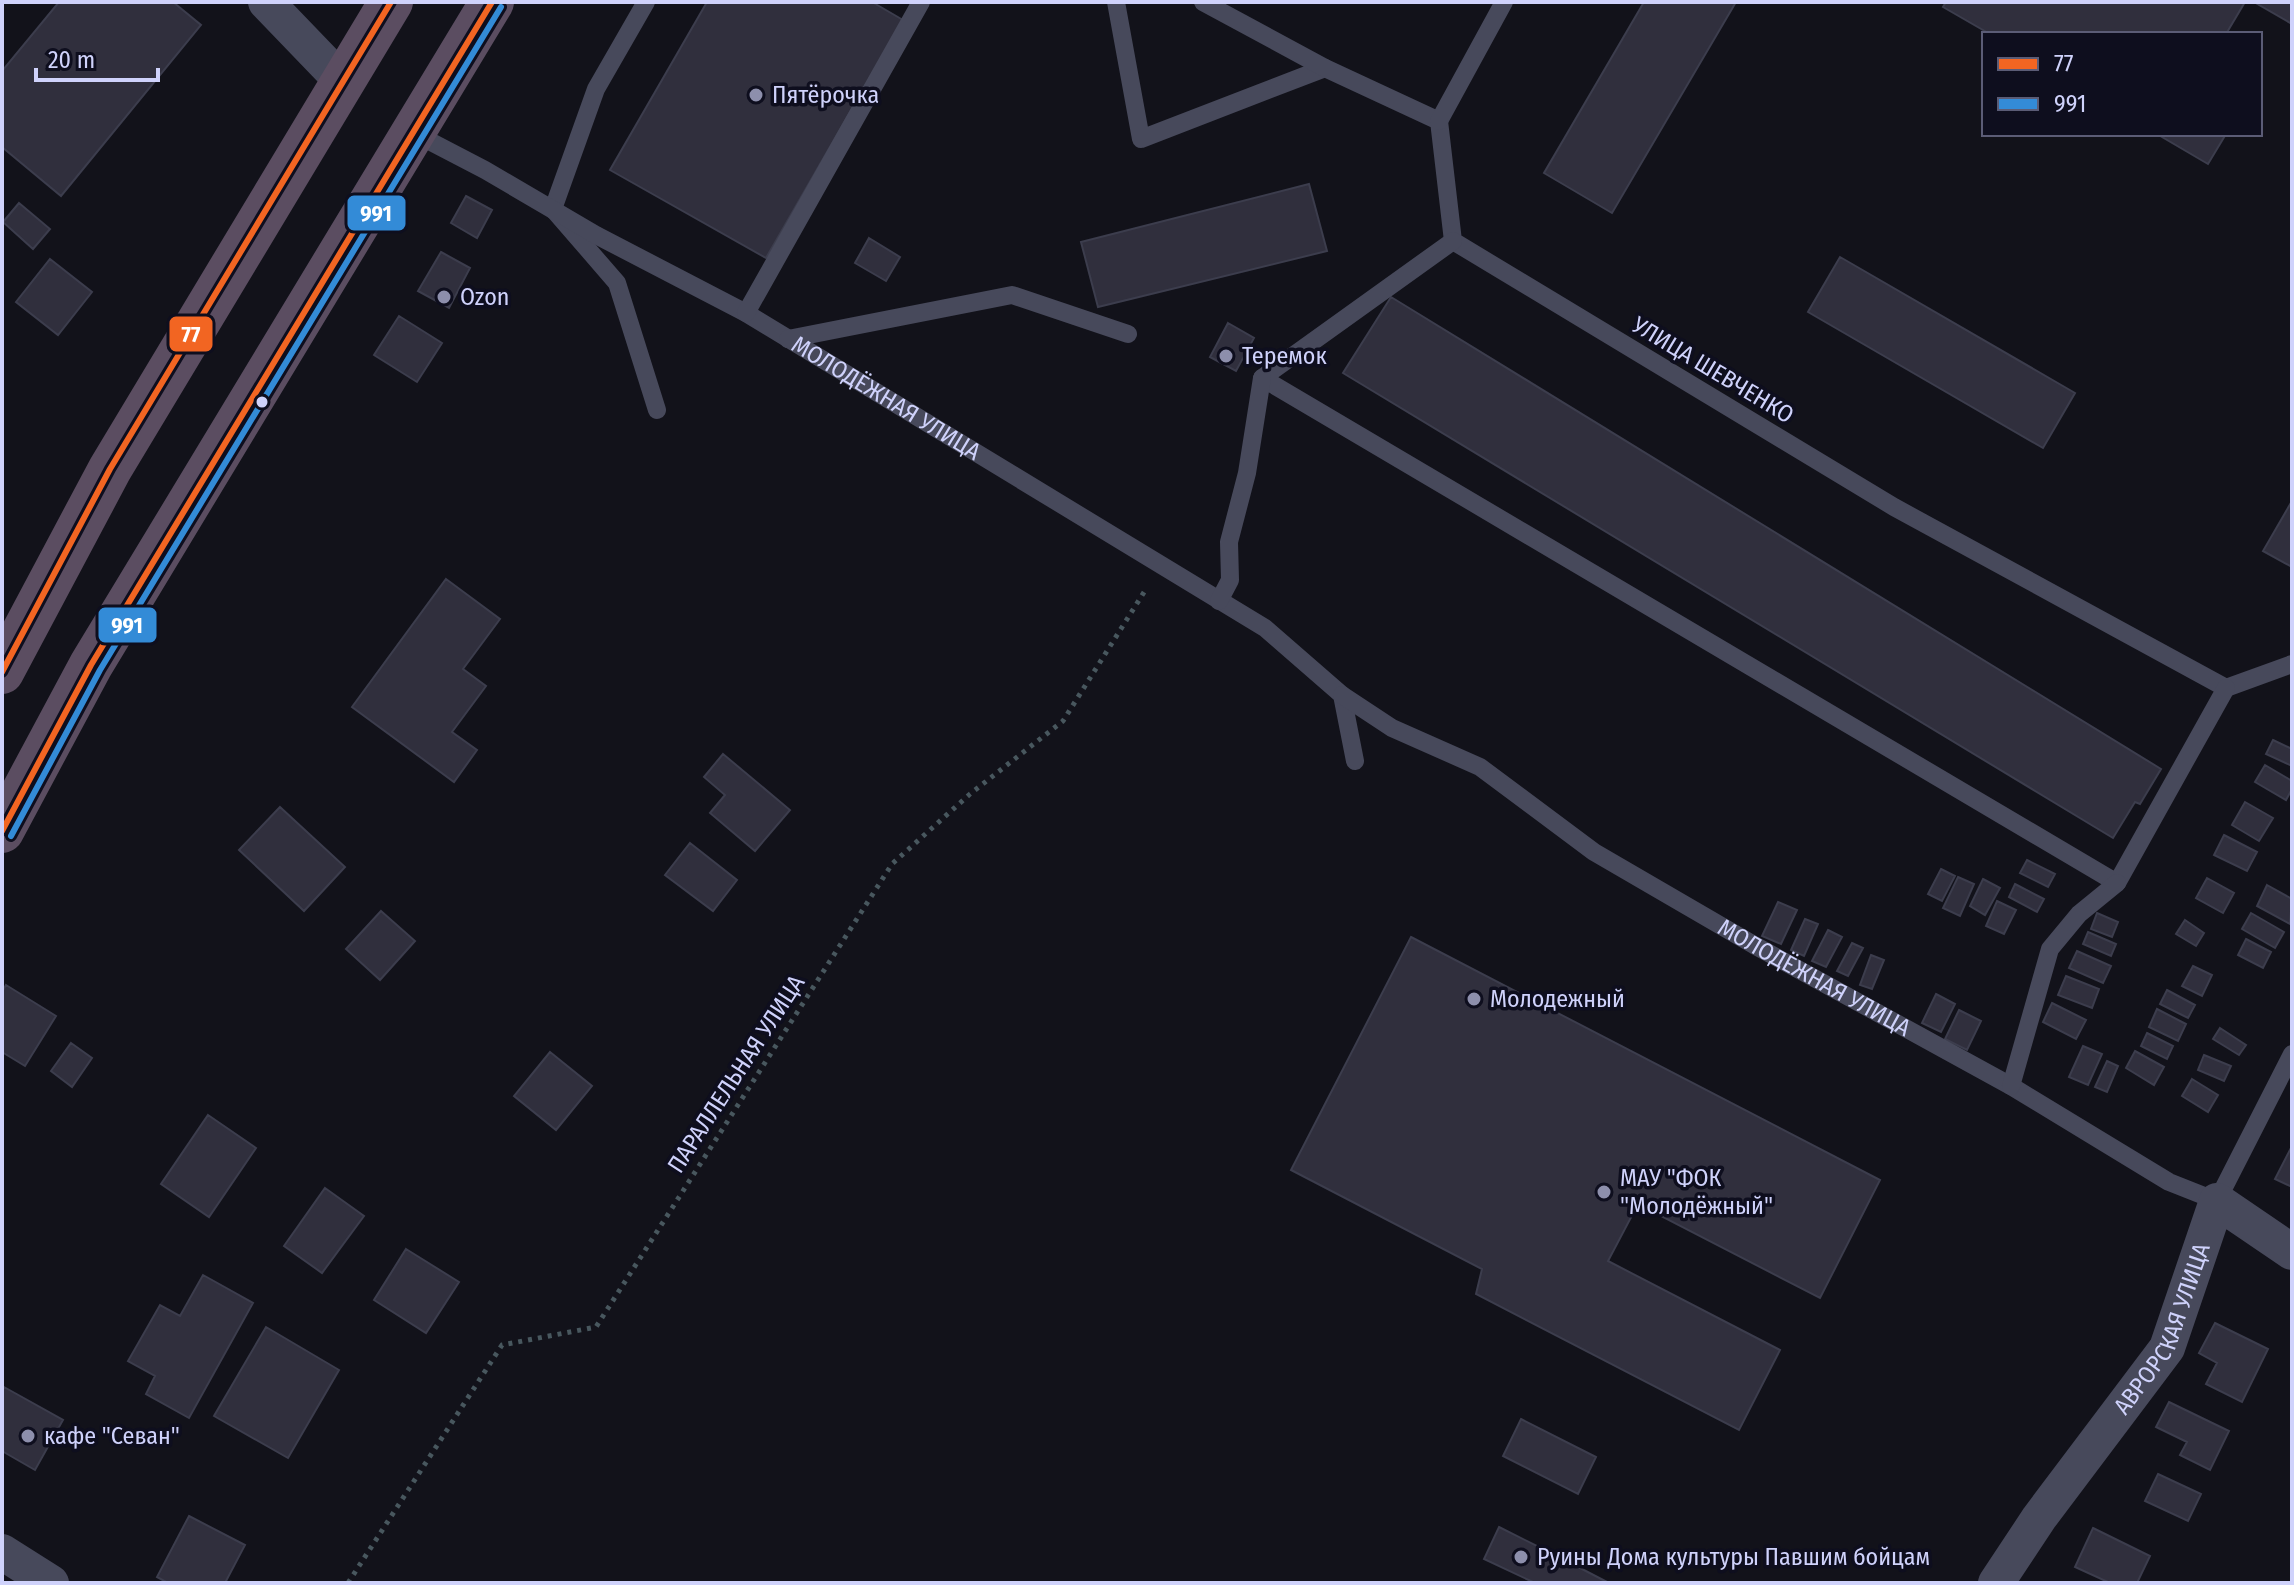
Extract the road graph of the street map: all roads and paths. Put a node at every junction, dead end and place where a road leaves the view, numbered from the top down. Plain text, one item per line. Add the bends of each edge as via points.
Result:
1 (266, 2) edge
2 (391, 2) edge
3 (492, 2) edge
4 (646, 2) edge
5 (921, 2) edge
6 (1116, 2) edge
7 (1203, 2) edge
8 (1504, 2) edge
9 (1325, 68) junction
10 (343, 82) junction
11 (1439, 121) junction
12 (412, 132) junction
13 (553, 209) junction
14 (1453, 241) junction
15 (746, 313) junction
16 (1128, 334) dead end
17 (788, 339) junction
18 (1262, 378) junction
19 (657, 410) dead end
20 (1160, 564) junction
21 (1219, 601) junction
22 (2292, 664) edge
23 (2, 672) edge
24 (2226, 688) junction
25 (1342, 695) junction
26 (1355, 761) dead end
27 (2, 831) edge
28 (2117, 883) junction
29 (2292, 1054) edge
30 (2011, 1086) junction
31 (2217, 1201) junction
32 (2292, 1252) edge
33 (2, 1552) edge
34 (51, 1583) edge
35 (348, 1583) edge
36 (1996, 1583) edge

1 - 10 street
2 - 10 highway
3 - 12 highway
4 - 13 lane via 596,89
5 - 15 lane
6 - 9 lane via 1141,139
7 - 9 lane
8 - 11 lane
9 - 11 lane
10 - 23 highway via 110,469
11 - 14 lane
12 - 13 lane, МОЛОДЁЖНАЯ УЛИЦА
12 - 27 highway via 91,665
13 - 15 lane, МОЛОДЁЖНАЯ УЛИЦА
13 - 19 lane via 617,283
14 - 18 lane
14 - 24 lane, УЛИЦА ШЕВЧЕНКО via 1894,507
15 - 17 lane, МОЛОДЁЖНАЯ УЛИЦА
16 - 17 lane via 1012,295
17 - 20 lane, МОЛОДЁЖНАЯ УЛИЦА
18 - 21 lane via 1247,473 1229,542 1230,580
18 - 28 lane
20 - 21 lane, МОЛОДЁЖНАЯ УЛИЦА
20 - 35 path, ПАРАЛЛЕЛЬНАЯ УЛИЦА via 1063,721 892,864 596,1327 502,1345
21 - 25 lane, МОЛОДЁЖНАЯ УЛИЦА via 1265,628
22 - 24 lane
24 - 28 lane
25 - 26 lane
25 - 30 lane, МОЛОДЁЖНАЯ УЛИЦА via 1392,728 1480,767 1594,852
28 - 30 lane via 2079,914 2050,949
29 - 31 lane, АВРОРСКАЯ УЛИЦА
30 - 31 lane, МОЛОДЁЖНАЯ УЛИЦА via 2169,1182
31 - 32 street, МОЛОДЁЖНАЯ УЛИЦА
31 - 36 street, АВРОРСКАЯ УЛИЦА via 2167,1348
33 - 34 street

